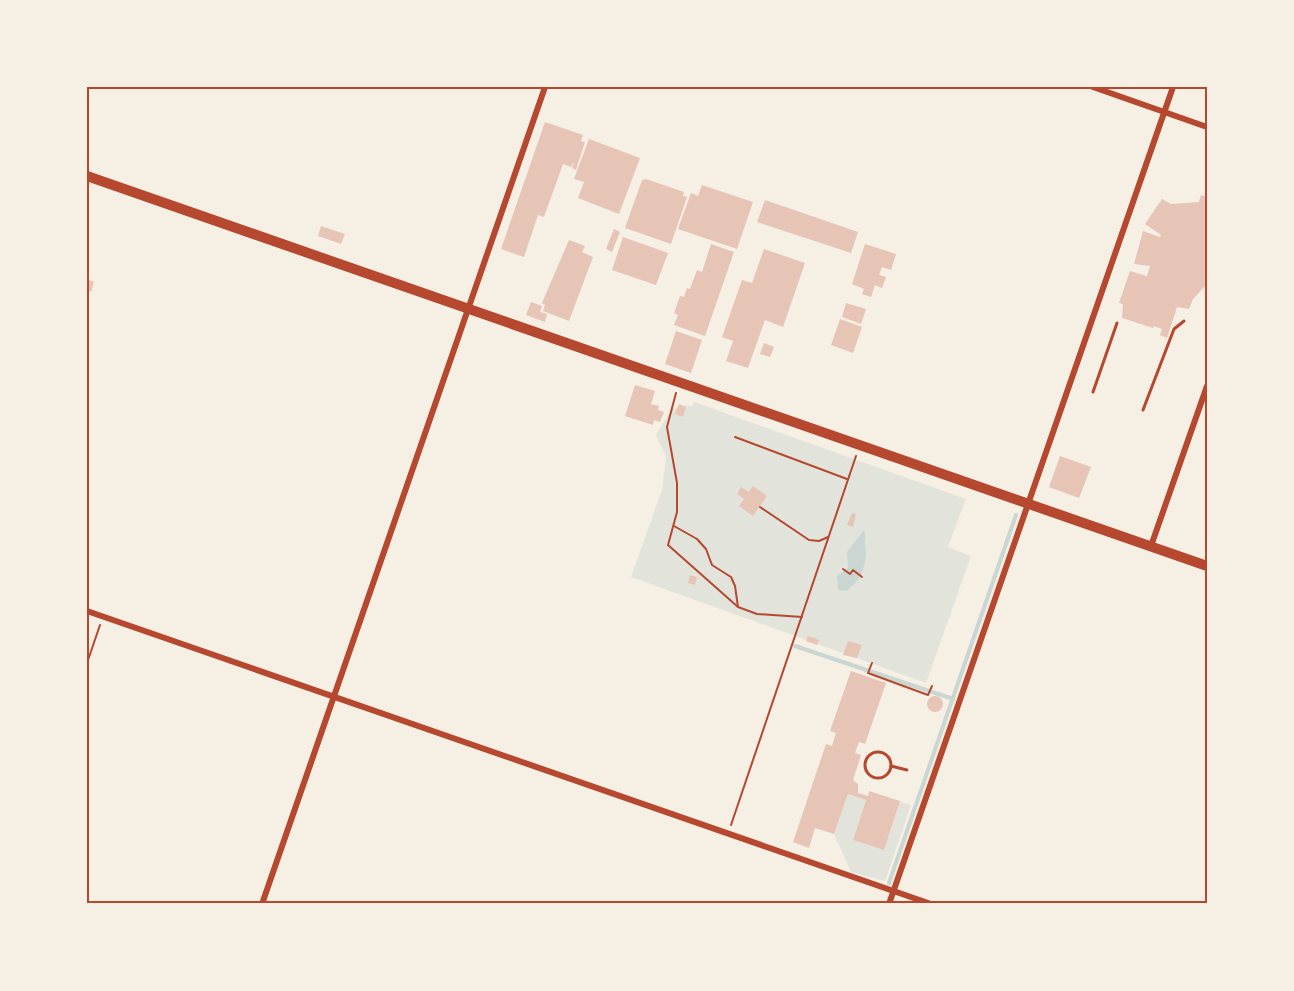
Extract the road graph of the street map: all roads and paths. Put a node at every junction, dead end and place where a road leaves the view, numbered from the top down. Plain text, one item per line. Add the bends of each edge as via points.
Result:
1 (545, 87) edge
2 (1093, 87) edge
3 (1173, 87) edge
4 (1164, 112) junction
5 (1207, 127) edge
6 (87, 176) edge
7 (466, 310) junction
8 (1184, 321) dead end
9 (1117, 322) dead end
10 (680, 383) junction
11 (1207, 386) edge
12 (1093, 392) dead end
13 (1143, 410) dead end
14 (735, 437) dead end
15 (861, 444) junction
16 (847, 479) junction
17 (1028, 502) junction
18 (760, 507) dead end
19 (674, 526) junction
20 (828, 537) junction
21 (1151, 546) junction
22 (1207, 566) edge
23 (843, 568) dead end
24 (862, 578) dead end
25 (738, 607) junction
26 (87, 611) edge
27 (103, 616) junction
28 (802, 617) junction
29 (87, 663) edge
30 (872, 663) dead end
31 (932, 686) dead end
32 (333, 697) junction
33 (890, 766) junction
34 (907, 770) dead end
35 (728, 834) junction
36 (894, 891) junction
37 (262, 904) edge
38 (889, 904) edge
39 (931, 904) edge

1 - 7 street
2 - 4 street
3 - 4 street
4 - 5 street
4 - 17 street
6 - 7 main road
7 - 10 main road
7 - 32 street
8 - 13 lane via 1174,329
9 - 12 lane
10 - 15 main road
10 - 19 path via 667,427 677,483
11 - 21 street
14 - 16 path
15 - 16 path
15 - 17 main road
16 - 20 path
17 - 21 main road
17 - 36 street
18 - 20 path via 809,540
19 - 25 path via 697,539 712,565 731,577
19 - 25 path via 668,545
20 - 28 path
21 - 22 main road
23 - 24 path
25 - 28 path via 757,614
26 - 27 street
27 - 29 path
27 - 32 street
28 - 35 path
30 - 31 path via 867,673 928,695
32 - 35 street
32 - 37 street
33 - 33 lane via 881,778 871,776 865,768 867,757 874,752 888,757
33 - 34 lane
35 - 36 street
36 - 38 street
36 - 39 street

